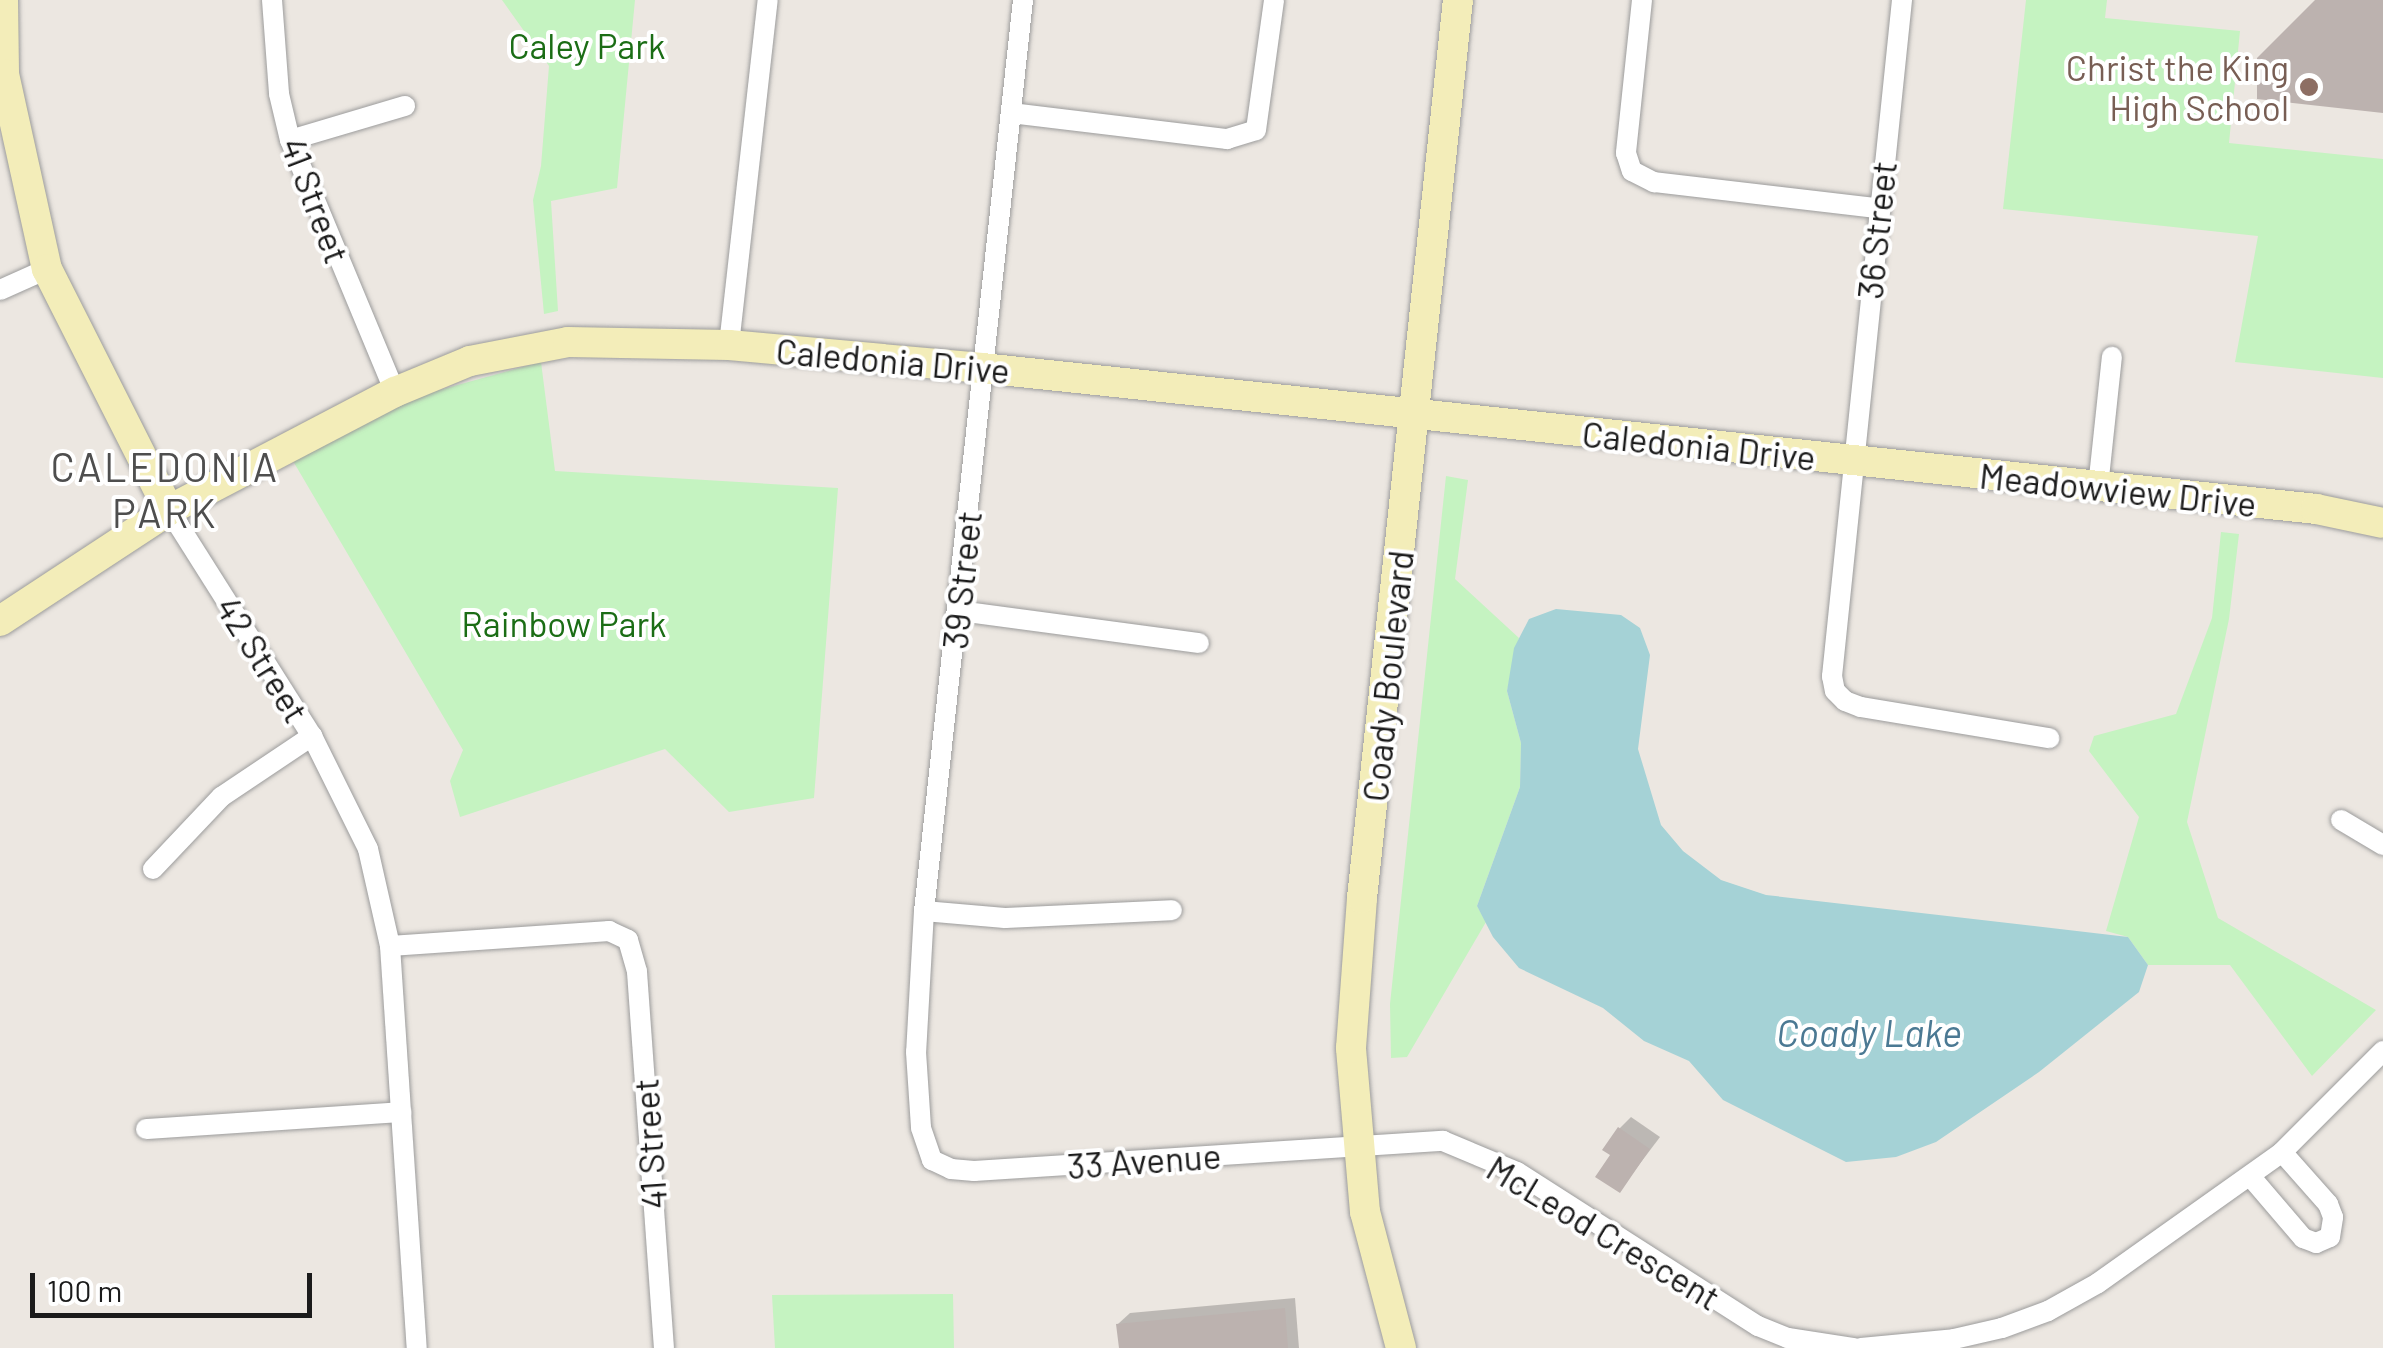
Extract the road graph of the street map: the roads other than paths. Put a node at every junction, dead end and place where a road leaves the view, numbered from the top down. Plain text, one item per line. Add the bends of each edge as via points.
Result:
1 (272, 0) edge
2 (768, 0) edge
3 (1023, 0) edge
4 (1274, 0) edge
5 (1458, 0) edge
6 (1642, 0) edge
7 (1902, 0) edge
8 (2, 10) edge
9 (405, 106) dead end
10 (1011, 113) junction
11 (290, 140) junction
12 (1878, 208) junction
13 (47, 269) junction
14 (0, 290) edge
15 (729, 345) junction
16 (2112, 357) dead end
17 (982, 368) junction
18 (394, 392) junction
19 (1417, 416) junction
20 (1852, 461) junction
21 (2098, 487) junction
22 (168, 510) junction
23 (2383, 523) edge
24 (960, 611) junction
25 (0, 621) edge
26 (1199, 643) dead end
27 (312, 736) junction
28 (2049, 738) dead end
29 (2341, 820) dead end
30 (2383, 845) edge
31 (153, 869) dead end
32 (924, 910) junction
33 (1172, 910) dead end
34 (390, 946) junction
35 (2383, 1051) edge
36 (400, 1112) junction
37 (146, 1129) dead end
38 (1357, 1147) junction
39 (2282, 1152) junction
40 (932, 1160) joint
41 (2250, 1176) junction
42 (417, 1348) edge
43 (664, 1348) edge
44 (1401, 1348) edge
45 (1846, 1348) edge
46 (1858, 1348) edge
47 (1888, 1348) edge

1 - 11 street, 41 Street via 279,94
2 - 15 street
3 - 10 street, 39 Street
4 - 10 street via 1256,130 1227,139
5 - 19 street, Coady Boulevard
6 - 12 street via 1626,153 1632,171 1654,182
7 - 12 street, 36 Street
8 - 13 street, 42 Street via 4,74
9 - 11 street
10 - 17 street, 39 Street
11 - 18 street, 41 Street
12 - 20 street, 36 Street
13 - 14 street
13 - 22 street, 42 Street
15 - 17 street, Caledonia Drive
15 - 18 street, Caledonia Drive via 568,342 470,361
16 - 21 street
17 - 19 street, Caledonia Drive
17 - 24 street, 39 Street
18 - 22 street, Caledonia Drive
19 - 20 street, Caledonia Drive
19 - 38 street, Coady Boulevard via 1356,965 1351,1048
20 - 21 street, Meadowview Drive
20 - 28 street, 36 Street via 1835,691 1860,707
21 - 23 street, Meadowview Drive via 2316,509
22 - 25 street, Caledonia Drive
22 - 27 street, 42 Street
24 - 26 street
24 - 32 street, 39 Street
27 - 31 street via 221,796
27 - 34 street, 42 Street via 368,849
29 - 30 street
32 - 33 street via 1005,918
32 - 40 street, 39 Street via 916,1052 921,1128
34 - 36 street, 42 Street
34 - 43 street, 41 Street via 609,932 628,940 637,972
35 - 39 street, McLeod Crescent
36 - 37 street
36 - 42 street, 42 Street
38 - 40 street, 33 Avenue via 974,1171
38 - 44 street, Coady Boulevard via 1370,1231
38 - 45 street, McLeod Crescent via 1443,1141 1517,1172 1758,1326
39 - 41 street, McLeod Crescent
39 - 41 street via 2328,1204 2334,1217 2330,1237 2316,1244 2303,1238
41 - 47 street, McLeod Crescent via 2048,1311 1954,1339
45 - 46 street, McLeod Crescent
46 - 47 street, McLeod Crescent

